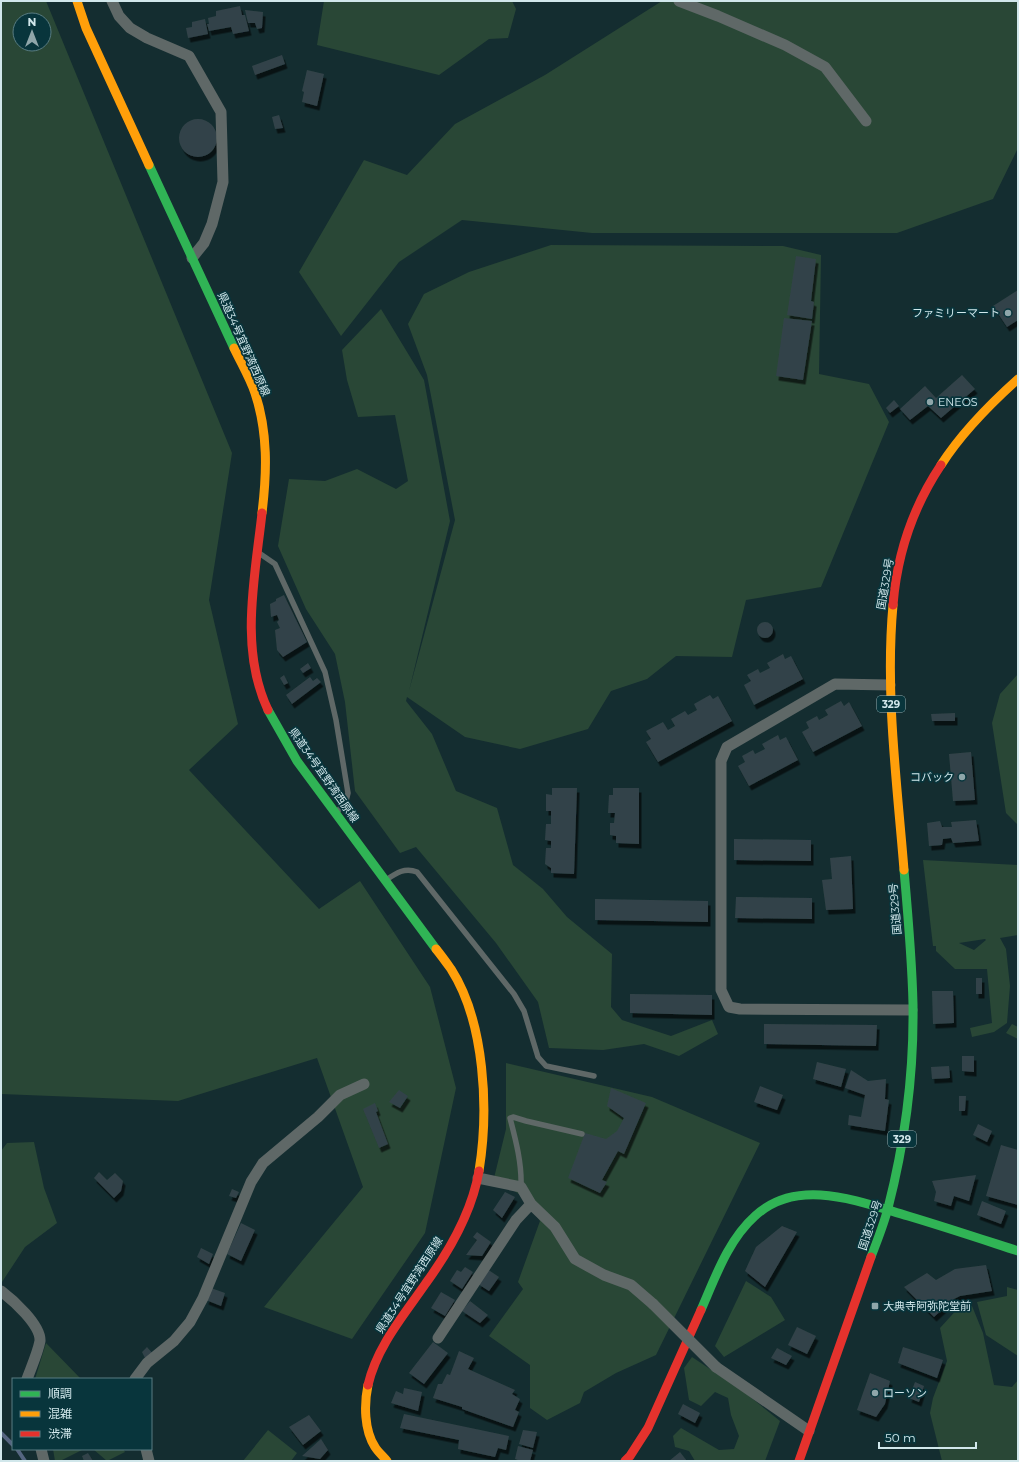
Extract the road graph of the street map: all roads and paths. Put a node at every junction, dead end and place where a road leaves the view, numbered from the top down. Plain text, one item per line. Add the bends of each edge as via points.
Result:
1 (77, 1) edge
2 (112, 1) edge
3 (679, 1) edge
4 (866, 121) dead end
5 (192, 258) junction
6 (1018, 379) edge
7 (258, 552) junction
8 (890, 685) junction
9 (335, 814) junction
10 (385, 880) junction
11 (912, 1010) junction
12 (594, 1076) dead end
13 (364, 1084) dead end
14 (582, 1134) dead end
15 (478, 1178) junction
16 (521, 1187) junction
17 (531, 1204) junction
18 (888, 1209) junction
19 (1018, 1251) edge
20 (1, 1291) edge
21 (438, 1338) dead end
22 (27, 1378) edge
23 (136, 1378) edge
24 (809, 1431) junction
25 (41, 1450) edge
26 (146, 1450) edge
27 (800, 1460) edge
28 (44, 1461) edge
29 (149, 1461) edge
30 (387, 1461) edge
31 (625, 1461) edge

1 - 5 main road, 県道34号宜野湾西原線 via 112,87
2 - 5 street via 119,16 130,28 189,56 221,112 222,182 212,224 204,243
3 - 4 street via 785,45 825,67
5 - 7 main road, 県道34号宜野湾西原線 via 255,392 263,427 266,464
6 - 8 main road, 国道329号 / 329 via 990,403 964,431 925,491 914,516 895,582 890,621
7 - 9 main road, 県道34号宜野湾西原線 via 251,604 251,634 260,690 273,720 297,761
7 - 9 lane via 275,564 325,672 348,793 346,801
8 - 11 main road, 国道329号 / 329 via 912,975
8 - 11 street via 835,684 727,747 721,762 721,990 729,1007 740,1009
9 - 10 main road, 県道34号宜野湾西原線
10 - 12 lane via 403,870 417,872 514,994 524,1011 538,1057 546,1066
10 - 15 main road, 県道34号宜野湾西原線 via 451,969 470,1014 483,1077 484,1134
11 - 18 main road, 国道329号 / 329 via 911,1068 899,1159
13 - 23 street via 340,1096 263,1163 252,1182 203,1298 190,1322 174,1341 147,1363
14 - 16 lane via 510,1118 518,1151
15 - 16 street
15 - 30 main road, 県道34号宜野湾西原線 via 458,1232 438,1267 395,1326 369,1376 366,1423 376,1448
16 - 17 street
17 - 21 street via 516,1220
17 - 24 street, bridge via 555,1227 575,1259 604,1275 631,1285 716,1367
18 - 19 main road
18 - 24 main road, 国道329号 / 329
18 - 31 main road via 849,1199 819,1195 784,1199 757,1214 745,1227 722,1263 648,1428
20 - 22 street via 31,1320 39,1333 40,1341
24 - 27 main road, 国道329号 / 329
25 - 28 street
26 - 29 street

